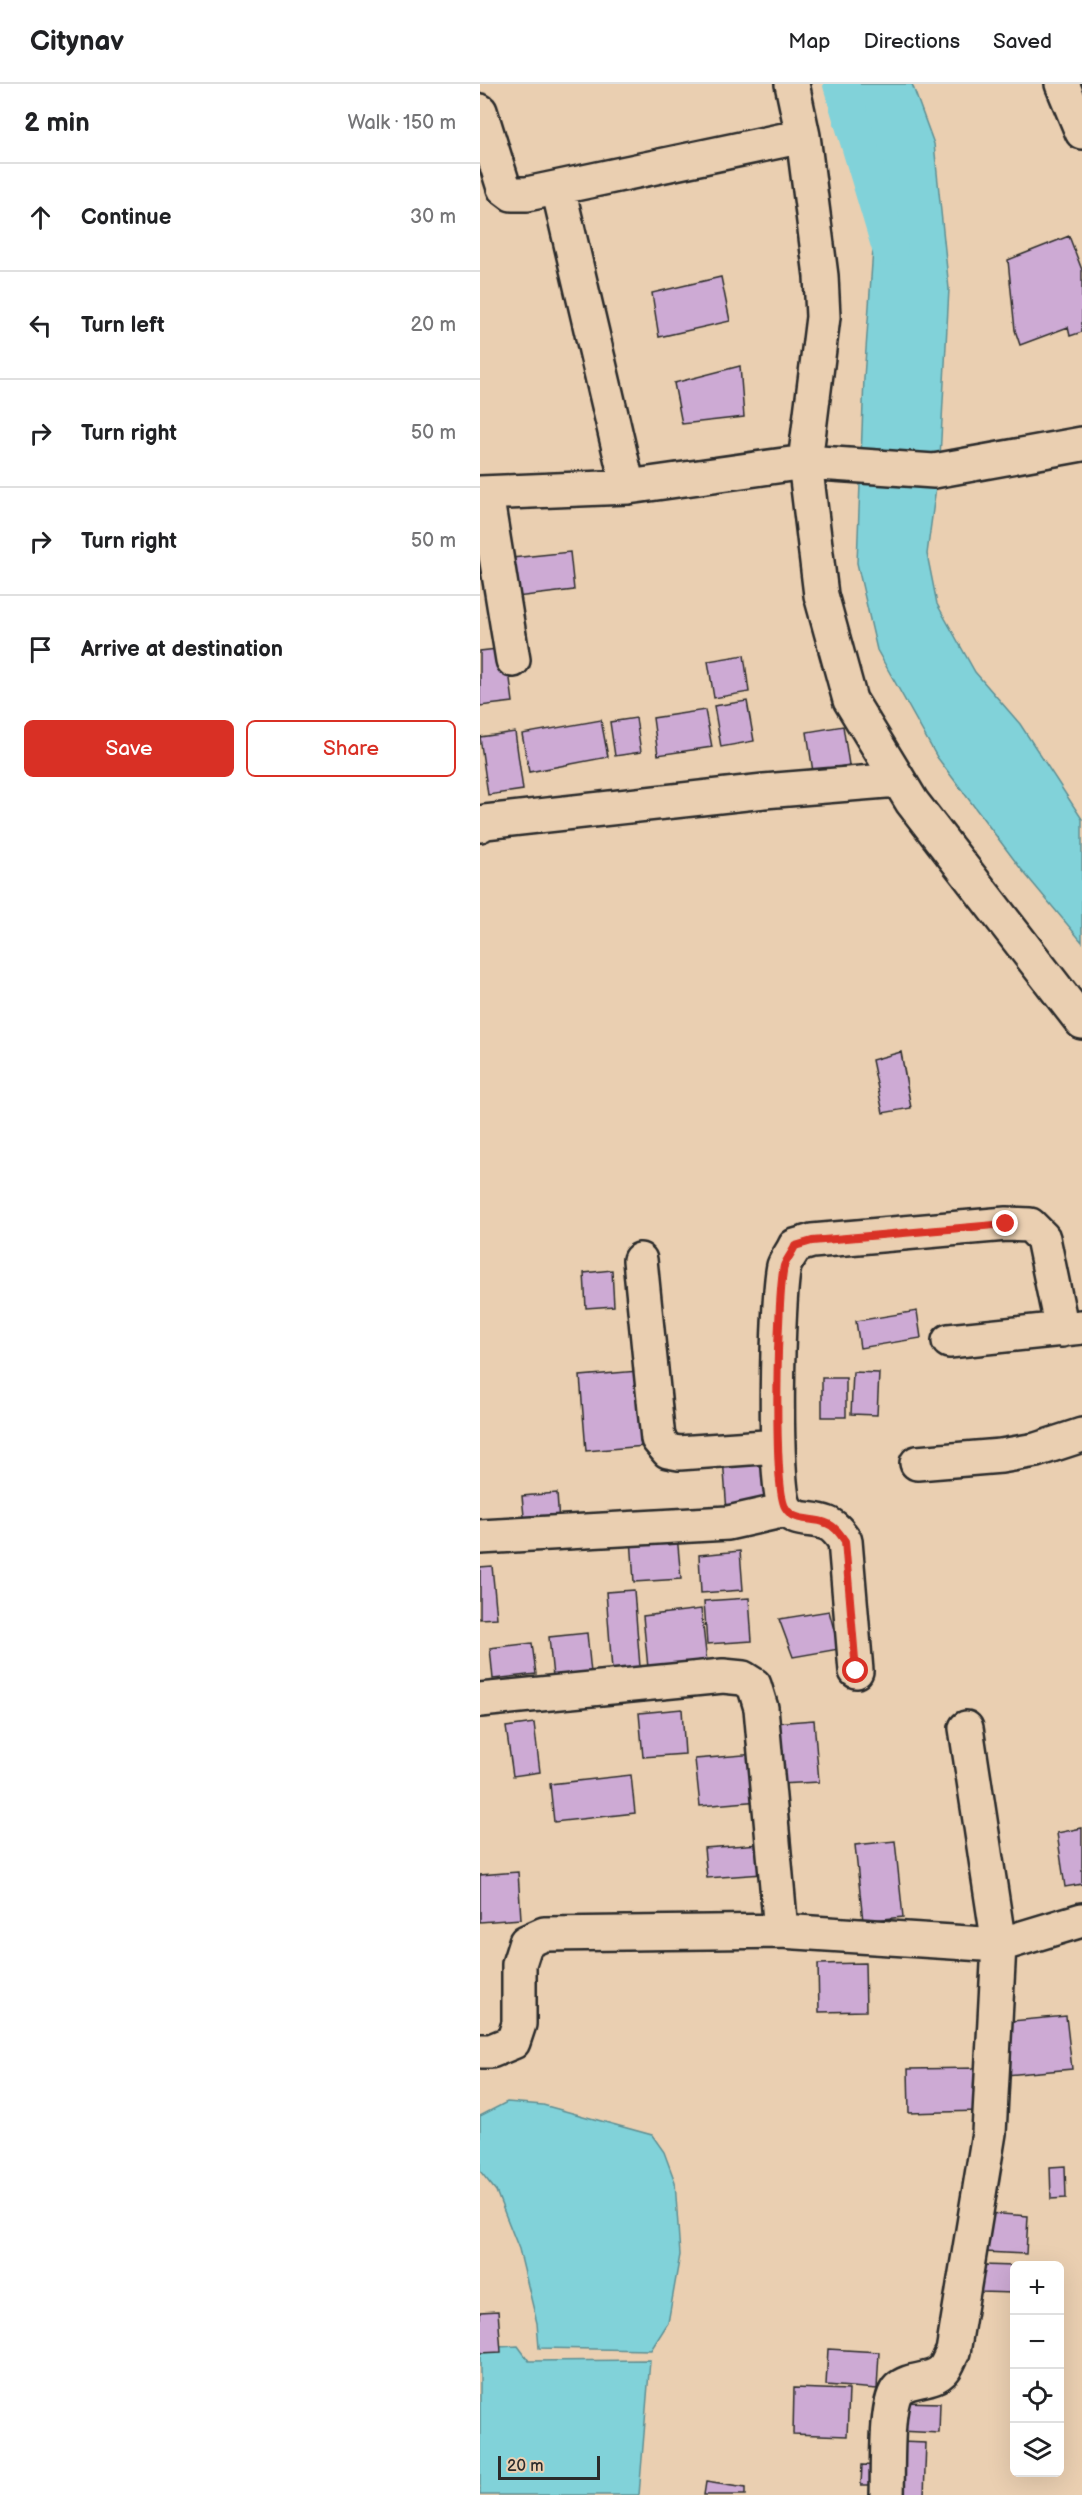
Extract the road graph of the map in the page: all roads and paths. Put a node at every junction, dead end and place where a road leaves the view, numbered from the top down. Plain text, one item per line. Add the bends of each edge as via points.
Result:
1 (792, 84) edge
2 (1062, 84) edge
3 (480, 111) edge
4 (1082, 132) edge
5 (803, 136) junction
6 (558, 188) junction
7 (1082, 444) edge
8 (818, 462) junction
9 (628, 487) junction
10 (483, 493) edge
11 (513, 660) dead end
12 (898, 780) junction
13 (480, 825) edge
14 (1082, 1022) edge
15 (640, 1260) dead end
16 (1072, 1328) edge
17 (949, 1341) dead end
18 (1082, 1436) edge
19 (778, 1446) junction
20 (917, 1463) dead end
21 (786, 1510) junction
22 (480, 1537) edge
23 (856, 1671) dead end
24 (480, 1700) edge
25 (966, 1728) dead end
26 (1082, 1920) edge
27 (781, 1931) junction
28 (999, 1945) junction
29 (480, 2051) edge
30 (887, 2495) edge

1 - 5 street
2 - 4 street
3 - 6 street via 504,188 512,194 527,194
5 - 6 street
5 - 8 street via 823,317
6 - 9 street
7 - 8 street via 934,471
8 - 9 street
8 - 12 street via 821,595 850,700
9 - 10 street
10 - 11 street
12 - 13 street via 764,791
12 - 14 street
15 - 19 street via 658,1439 668,1451 679,1453
16 - 17 street
16 - 19 street via 1043,1238 1030,1226 1006,1224 812,1241 795,1246 784,1265
18 - 20 street via 1001,1456
19 - 21 street via 781,1496
21 - 22 street via 728,1523
21 - 23 street via 799,1519 826,1522 845,1541
24 - 27 street via 723,1676 743,1678 754,1685 761,1708
25 - 28 street
26 - 28 street
27 - 28 street
27 - 29 street via 544,1934 526,1942 519,1964 519,2024 513,2042
28 - 30 street via 989,2133 953,2352 943,2370 897,2390 890,2404

